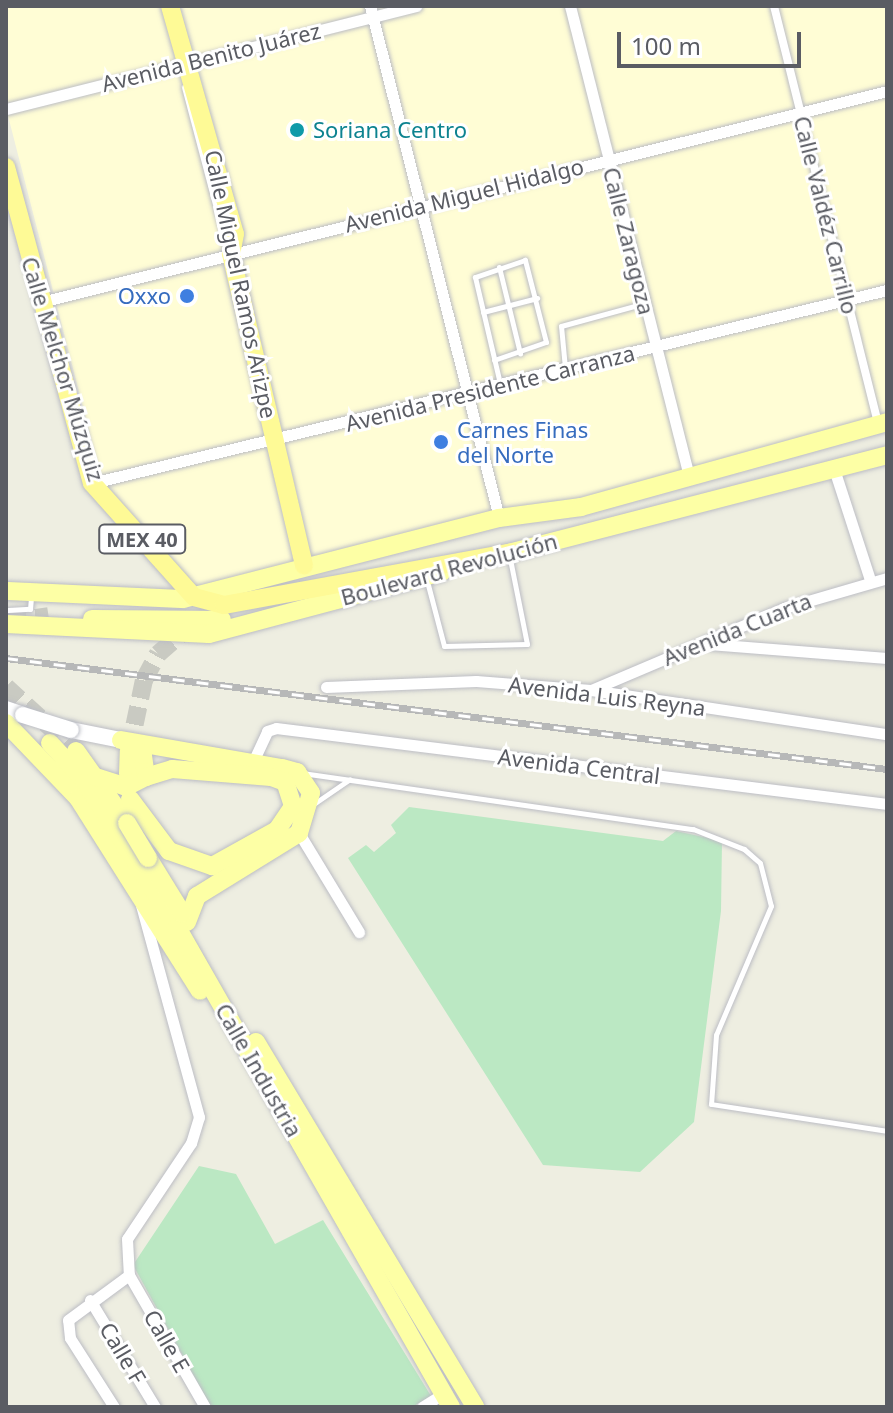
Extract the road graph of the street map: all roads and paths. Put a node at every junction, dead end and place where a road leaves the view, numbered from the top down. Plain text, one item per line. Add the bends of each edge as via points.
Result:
1 (170, 6) edge
2 (416, 6) edge
3 (570, 6) edge
4 (774, 6) edge
5 (371, 11) edge
6 (185, 62) junction
7 (887, 91) edge
8 (6, 109) edge
9 (800, 111) junction
10 (608, 159) junction
11 (6, 167) edge
12 (420, 206) junction
13 (231, 254) junction
14 (499, 267) junction
15 (887, 290) edge
16 (537, 298) junction
17 (847, 298) junction
18 (41, 302) junction
19 (645, 303) junction
20 (509, 305) junction
21 (483, 312) junction
22 (656, 347) junction
23 (520, 353) junction
24 (494, 360) junction
25 (565, 369) junction
26 (500, 385) junction
27 (467, 392) junction
28 (883, 423) edge
29 (275, 442) junction
30 (887, 455) edge
31 (834, 469) junction
32 (689, 476) junction
33 (92, 483) junction
34 (581, 507) junction
35 (499, 518) junction
36 (512, 552) junction
37 (304, 566) junction
38 (426, 576) junction
39 (887, 578) edge
40 (870, 580) junction
41 (276, 584) dead end
42 (194, 597) junction
43 (11, 602) edge
44 (295, 610) junction
45 (49, 616) tunnel mouth
46 (705, 644) junction
47 (887, 658) edge
48 (326, 687) dead end
49 (591, 690) junction
50 (10, 714) edge
51 (887, 734) edge
52 (50, 743) dead end
53 (125, 746) junction
54 (76, 751) tunnel mouth
55 (250, 769) junction
56 (297, 772) junction
57 (137, 776) junction
58 (96, 777) junction
59 (351, 778) junction
60 (887, 804) edge
61 (313, 805) junction
62 (299, 833) junction
63 (140, 858) junction
64 (137, 888) junction
65 (187, 922) junction
66 (359, 932) dead end
67 (887, 1131) edge
68 (333, 1204) junction
69 (129, 1275) junction
70 (90, 1300) junction
71 (463, 1388) junction
72 (447, 1400) edge
73 (114, 1407) edge
74 (155, 1407) edge
75 (205, 1407) edge
76 (422, 1407) edge
77 (475, 1407) edge

1 - 6 highway, Calle Miguel Ramos Arizpe
2 - 5 street, Avenida Benito Juárez
3 - 10 street, Calle Zaragoza
4 - 9 street, Calle Valdéz Carrillo
5 - 6 street, Avenida Benito Juárez
5 - 12 street
6 - 8 street, Avenida Benito Juárez
6 - 13 highway, Calle Miguel Ramos Arizpe via 194,74 235,234
7 - 9 street, Avenida Miguel Hidalgo
9 - 10 street, Avenida Miguel Hidalgo
9 - 17 street, Calle Valdéz Carrillo
10 - 12 street, Avenida Miguel Hidalgo
10 - 19 street, Calle Zaragoza
11 - 18 highway, Calle Melchor Múzquiz / MEX 40
12 - 13 street, Avenida Miguel Hidalgo
12 - 27 street
13 - 18 street, Avenida Miguel Hidalgo
13 - 29 highway, Calle Miguel Ramos Arizpe
14 - 16 lane via 528,261
14 - 20 lane
14 - 21 lane via 475,277
15 - 17 street, Avenida Presidente Carranza
16 - 20 lane
16 - 23 lane via 546,342
17 - 22 street, Avenida Presidente Carranza
17 - 28 street, Calle Valdéz Carrillo
18 - 33 highway, Calle Melchor Múzquiz / MEX 40
19 - 22 street, Calle Zaragoza
19 - 25 lane via 561,326
20 - 21 lane
20 - 23 lane
21 - 24 lane
22 - 25 street, Avenida Presidente Carranza
22 - 32 street, Calle Zaragoza
23 - 24 lane
24 - 26 lane
25 - 26 street, Avenida Presidente Carranza
26 - 27 street, Avenida Presidente Carranza
27 - 29 street, Avenida Presidente Carranza
27 - 35 street
28 - 32 main road
29 - 33 street, Avenida Presidente Carranza
29 - 37 highway, Calle Miguel Ramos Arizpe
30 - 31 main road, Boulevard Revolución
31 - 36 main road, Boulevard Revolución
31 - 40 street
32 - 34 main road
33 - 42 highway, Calle Melchor Múzquiz / MEX 40
34 - 35 main road
34 - 41 main road
35 - 37 main road
36 - 38 main road, Boulevard Revolución
36 - 38 lane via 508,570 527,644 444,646
36 - 42 highway via 224,605
37 - 42 main road
38 - 44 main road, Boulevard Revolución
39 - 40 street, Avenida Cuarta
40 - 46 street, Avenida Cuarta
42 - 43 main road
43 - 44 main road, Boulevard Revolución via 29,626 187,636
44 - 45 main road via 180,623
46 - 47 street
46 - 49 street, Avenida Cuarta
48 - 49 street, Avenida Luis Reyna via 476,681
49 - 51 street, Avenida Luis Reyna
50 - 53 main road, bridge
50 - 64 main road
52 - 63 main road, Calle Industria
53 - 55 main road
53 - 57 main road via 143,755
54 - 58 main road, Calle Industria
55 - 56 main road
55 - 57 main road via 172,769
55 - 60 street, Avenida Central via 271,729
55 - 63 main road via 285,782 290,817 263,841 212,866 169,851 130,796
56 - 59 lane
56 - 61 main road
57 - 58 main road via 126,787
58 - 63 main road, Calle Industria, bridge via 127,823
59 - 61 lane
59 - 67 lane via 693,829 744,849 760,863 771,906 716,1035 711,1104
61 - 62 main road
62 - 65 main road via 197,896
62 - 66 street
63 - 65 main road, Calle Industria
63 - 68 main road, Calle Industria
64 - 68 main road
64 - 69 street via 199,1117 191,1143 127,1239
65 - 71 main road, Calle Industria
68 - 72 main road, Calle Industria
69 - 70 street
69 - 75 street, Calle E
70 - 73 street via 68,1320 70,1338
70 - 74 street, Calle F
71 - 72 street
71 - 77 main road, Calle Industria
72 - 76 street

